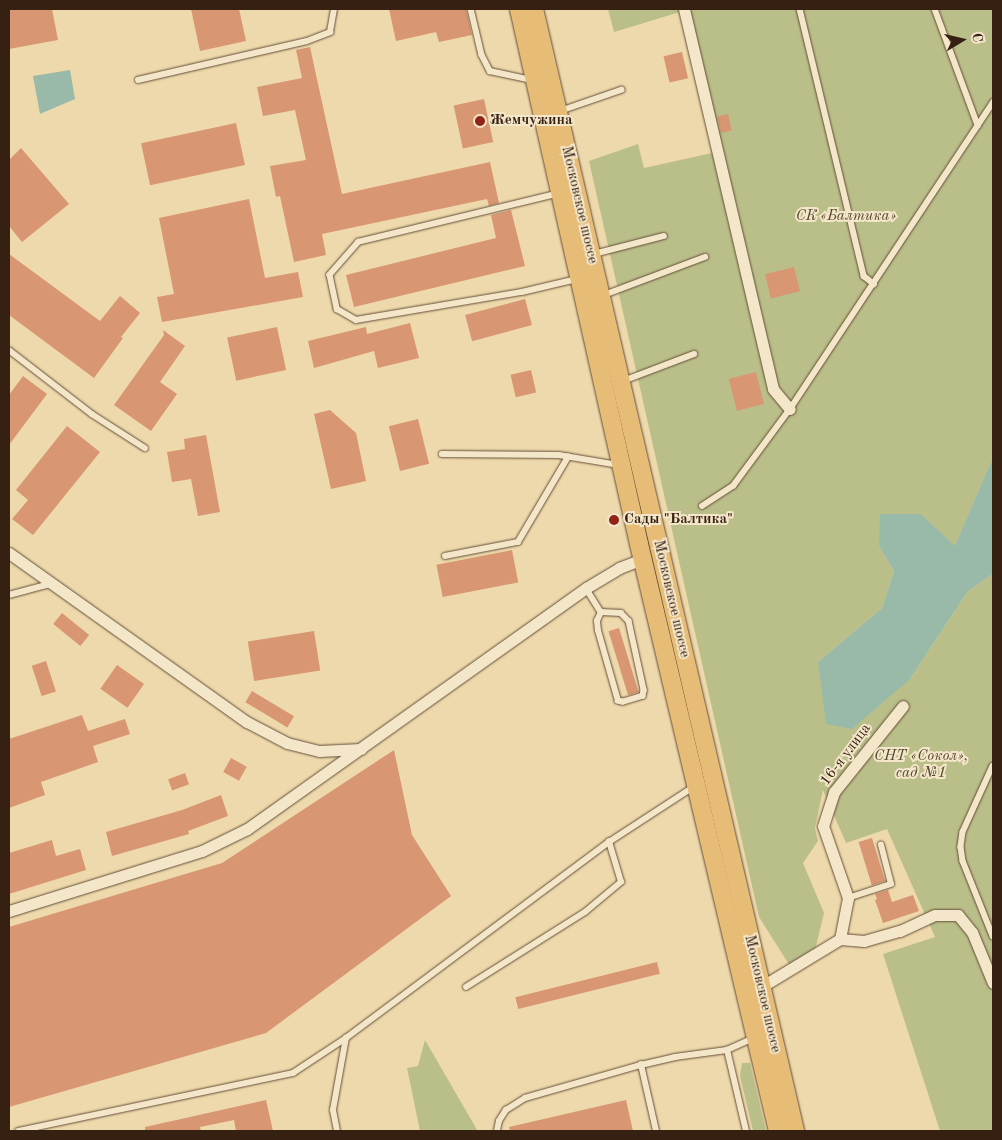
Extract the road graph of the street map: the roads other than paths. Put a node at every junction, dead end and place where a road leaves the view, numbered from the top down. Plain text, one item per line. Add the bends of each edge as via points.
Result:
1 (334, 9) edge
2 (471, 9) edge
3 (519, 9) edge
4 (534, 9) edge
5 (684, 9) edge
6 (800, 9) edge
7 (935, 9) edge
8 (138, 80) dead end
9 (535, 81) junction
10 (621, 90) dead end
11 (993, 102) edge
12 (558, 111) junction
13 (978, 125) junction
14 (560, 193) junction
15 (664, 236) dead end
16 (591, 255) junction
17 (705, 257) dead end
18 (579, 278) junction
19 (874, 284) junction
20 (600, 297) junction
21 (9, 350) edge
22 (694, 354) dead end
23 (620, 382) junction
24 (790, 409) junction
25 (145, 448) dead end
26 (442, 454) dead end
27 (568, 457) junction
28 (622, 465) junction
29 (702, 506) dead end
30 (9, 553) edge
31 (660, 555) junction
32 (445, 556) dead end
33 (643, 559) junction
34 (50, 584) junction
35 (586, 588) junction
36 (9, 595) edge
37 (601, 612) junction
38 (903, 706) dead end
39 (361, 750) junction
40 (993, 766) edge
41 (696, 785) junction
42 (609, 842) junction
43 (881, 845) dead end
44 (848, 898) junction
45 (9, 911) edge
46 (993, 936) edge
47 (840, 939) junction
48 (993, 983) edge
49 (466, 987) dead end
50 (761, 987) junction
51 (756, 1037) junction
52 (346, 1038) junction
53 (727, 1050) junction
54 (641, 1065) junction
55 (18, 1131) edge
56 (337, 1131) edge
57 (497, 1131) edge
58 (656, 1131) edge
59 (746, 1131) edge
60 (778, 1131) edge
61 (795, 1131) edge

1 - 8 lane via 330,32 307,41
2 - 9 lane via 482,55 490,71
3 - 9 main road, Московское шоссе
4 - 12 main road, Московское шоссе
5 - 24 street via 773,389
6 - 19 lane via 864,276
7 - 13 lane
9 - 14 main road, Московское шоссе
10 - 12 lane
11 - 13 lane
12 - 16 main road, Московское шоссе
13 - 19 lane
14 - 18 main road, Московское шоссе
14 - 18 lane via 359,242 330,275 337,309 356,320 522,292
15 - 16 lane
16 - 20 main road, Московское шоссе
17 - 20 lane
18 - 28 main road, Московское шоссе
19 - 24 lane
20 - 23 main road, Московское шоссе
21 - 25 lane via 92,414
22 - 23 lane
23 - 31 main road, Московское шоссе
24 - 29 lane via 733,486
26 - 27 lane
27 - 28 lane
27 - 32 lane via 518,542
28 - 33 main road, Московское шоссе
30 - 34 street
31 - 33 main road
31 - 50 main road, Московское шоссе
33 - 35 street via 619,568
33 - 41 main road, Московское шоссе
34 - 36 lane
34 - 39 street via 247,722 287,743 319,751
35 - 37 lane
35 - 39 street
37 - 37 lane via 621,613 629,621 644,690 642,696 618,701 598,631 597,621
38 - 44 street, 16-я улица via 834,792 822,826
39 - 45 street via 247,829 202,851
40 - 46 lane via 963,832 961,847 963,861
41 - 42 lane
41 - 51 main road, Московское шоссе
42 - 49 lane via 621,882 585,912
42 - 52 lane
43 - 44 lane via 891,884
44 - 47 street
47 - 48 street via 864,941 900,931 935,915 958,915 972,932
47 - 50 street
50 - 61 main road, Московское шоссе
51 - 53 lane
51 - 60 main road, Московское шоссе
52 - 55 lane via 293,1073
52 - 56 lane via 333,1110
53 - 54 lane
53 - 59 lane
54 - 57 lane via 525,1098 506,1110
54 - 58 lane

